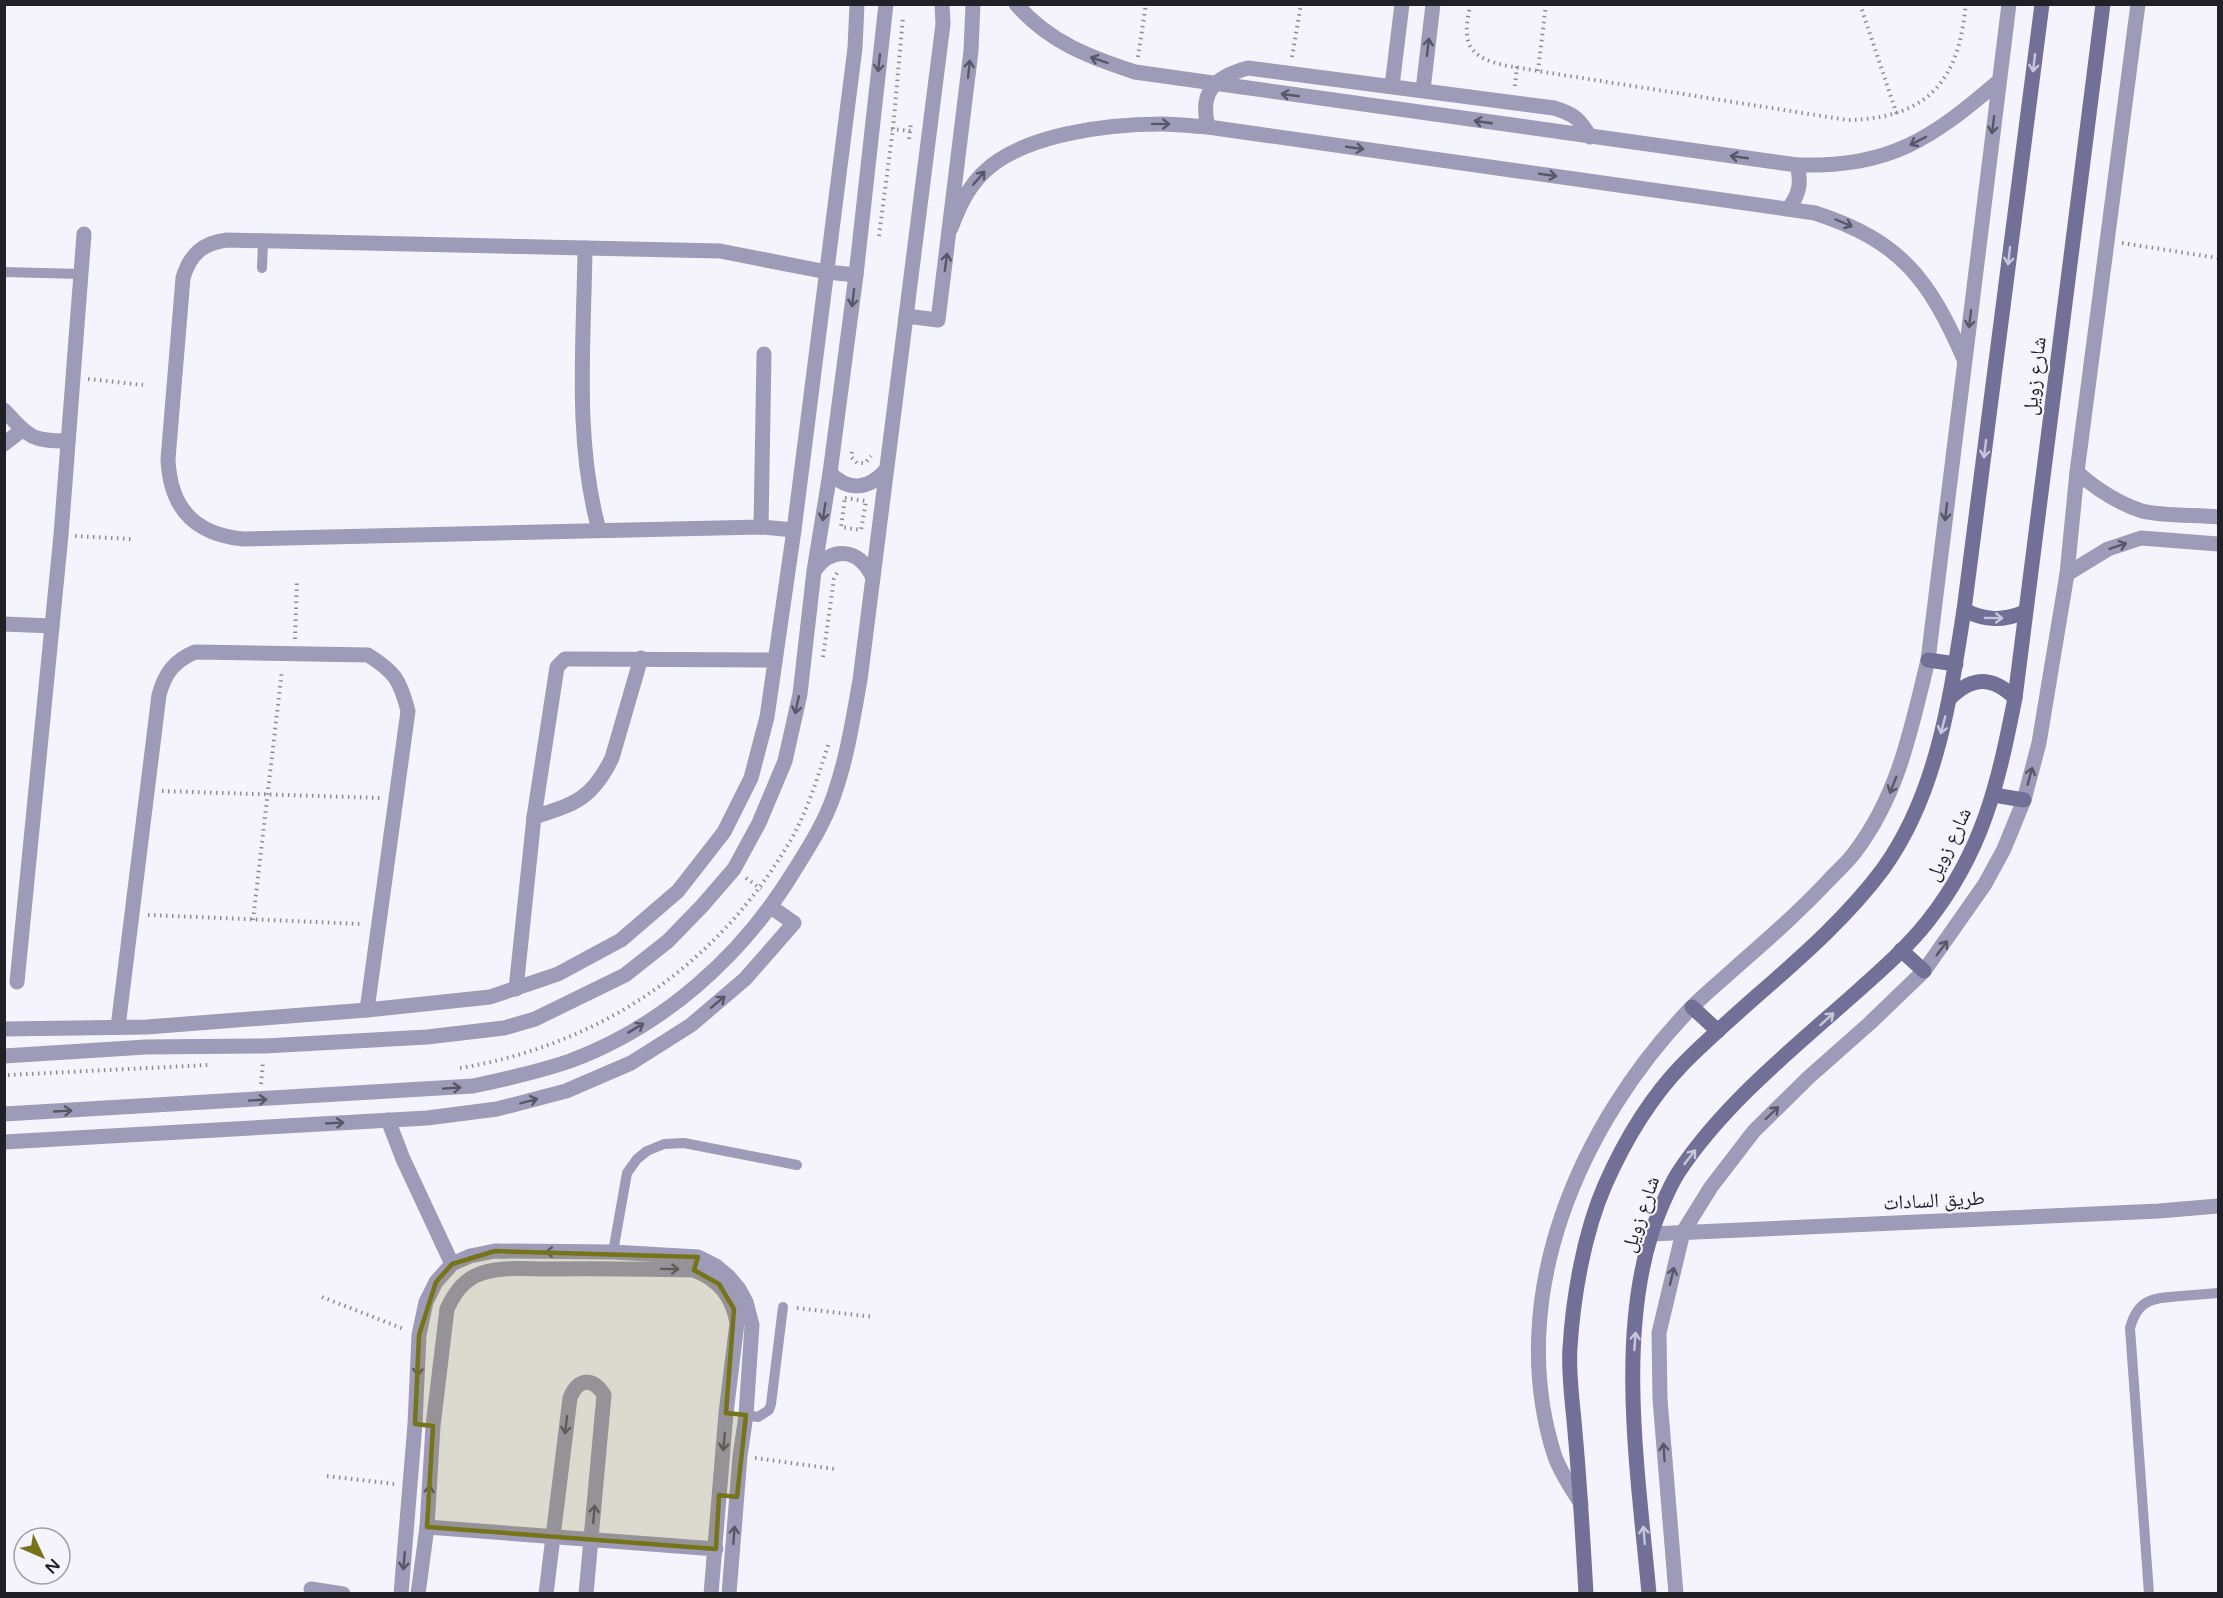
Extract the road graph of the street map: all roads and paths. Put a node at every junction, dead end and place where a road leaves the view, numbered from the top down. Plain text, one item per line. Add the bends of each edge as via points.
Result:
1 (857, 4) edge
2 (886, 4) edge
3 (942, 4) edge
4 (973, 4) edge
5 (1016, 4) edge
6 (1146, 4) edge
7 (1300, 4) edge
8 (1402, 4) edge
9 (1433, 4) edge
10 (1470, 4) edge
11 (1546, 4) edge
12 (1860, 4) edge
13 (1966, 4) edge
14 (2009, 4) edge
15 (2042, 4) edge
16 (2103, 4) edge
17 (2138, 4) edge
18 (904, 15) dead end
19 (1538, 71) junction
20 (1135, 72) junction
21 (1289, 73) junction
22 (1998, 81) junction
23 (1214, 84) junction
24 (1392, 86) junction
25 (1423, 90) junction
26 (1896, 114) junction
27 (1208, 127) junction
28 (872, 128) junction
29 (893, 129) junction
30 (929, 133) junction
31 (1590, 137) junction
32 (1797, 165) junction
33 (1788, 208) junction
34 (951, 228) junction
35 (84, 234) dead end
36 (2107, 240) junction
37 (263, 241) junction
38 (878, 246) dead end
39 (585, 248) junction
40 (2218, 258) edge
41 (262, 268) dead end
42 (4, 272) edge
43 (826, 272) junction
44 (80, 274) junction
45 (856, 275) junction
46 (906, 316) junction
47 (764, 354) dead end
48 (1965, 360) junction
49 (73, 377) junction
50 (143, 385) dead end
51 (4, 411) edge
52 (22, 430) junction
53 (68, 441) junction
54 (4, 444) edge
55 (853, 445) dead end
56 (871, 452) dead end
57 (885, 471) junction
58 (2077, 472) junction
59 (830, 473) junction
60 (2144, 511) junction
61 (2218, 517) edge
62 (761, 527) junction
63 (599, 530) junction
64 (795, 530) junction
65 (861, 530) joint
66 (61, 535) junction
67 (2141, 538) junction
68 (131, 539) dead end
69 (2218, 544) edge
70 (814, 571) junction
71 (845, 571) dead end
72 (2067, 574) junction
73 (872, 576) junction
74 (297, 579) dead end
75 (1964, 610) junction
76 (2025, 612) junction
77 (4, 624) edge
78 (52, 626) junction
79 (289, 652) junction
80 (641, 658) junction
81 (823, 659) dead end
82 (776, 660) junction
83 (1928, 660) junction
84 (1956, 664) junction
85 (1950, 698) junction
86 (2015, 698) junction
87 (832, 734) dead end
88 (147, 790) junction
89 (268, 795) junction
90 (1994, 795) junction
91 (396, 798) junction
92 (2024, 800) junction
93 (534, 817) junction
94 (734, 869) junction
95 (760, 888) junction
96 (774, 904) junction
97 (132, 915) junction
98 (253, 920) junction
99 (378, 925) junction
100 (1901, 950) junction
101 (1924, 971) junction
102 (17, 982) dead end
103 (516, 988) junction
104 (1692, 1007) junction
105 (367, 1010) junction
106 (118, 1027) junction
107 (147, 1027) junction
108 (4, 1029) edge
109 (1718, 1031) junction
110 (265, 1046) junction
111 (146, 1047) junction
112 (4, 1056) edge
113 (455, 1069) dead end
114 (272, 1081) dead end
115 (250, 1082) dead end
116 (261, 1082) junction
117 (260, 1100) junction
118 (170, 1106) junction
119 (4, 1114) edge
120 (388, 1120) junction
121 (168, 1132) junction
122 (4, 1142) edge
123 (797, 1165) dead end
124 (2218, 1206) edge
125 (1683, 1233) junction
126 (1651, 1234) junction
127 (519, 1252) junction
128 (612, 1252) junction
129 (578, 1253) junction
130 (470, 1256) junction
131 (641, 1262) junction
132 (452, 1264) junction
133 (518, 1269) junction
134 (577, 1269) junction
135 (479, 1274) junction
136 (2218, 1293) edge
137 (322, 1296) dead end
138 (426, 1302) junction
139 (783, 1306) joint
140 (447, 1309) junction
141 (874, 1317) dead end
142 (744, 1324) junction
143 (419, 1335) junction
144 (444, 1337) junction
145 (726, 1413) junction
146 (746, 1415) junction
147 (415, 1424) junction
148 (433, 1426) junction
149 (740, 1456) junction
150 (835, 1469) dead end
151 (327, 1476) dead end
152 (411, 1486) junction
153 (719, 1494) junction
154 (737, 1497) junction
155 (1581, 1505) junction
156 (427, 1527) junction
157 (553, 1537) junction
158 (592, 1540) junction
159 (716, 1549) junction
160 (311, 1589) dead end
161 (343, 1593) edge
162 (401, 1593) edge
163 (418, 1593) edge
164 (546, 1593) edge
165 (586, 1593) edge
166 (711, 1593) edge
167 (729, 1593) edge
168 (1586, 1593) edge
169 (1649, 1593) edge
170 (1676, 1593) edge
171 (2149, 1593) edge

1 - 43 street via 855,48
2 -> 28 street
3 - 30 street
34 -> 4 street
20 -> 5 street via 1089,57 1054,38
6 - 20 path
7 - 21 path
8 - 24 street
25 -> 9 street
10 - 19 path via 1467,34 1473,50 1491,61
11 - 19 path
12 - 26 path
13 - 26 path via 1959,45 1945,76 1925,98
14 - 22 street
15 -> 75 main road, شارع زويل
16 - 76 main road, شارع زويل
17 - 36 street
18 - 29 path
19 - 26 path via 1847,120
20 - 23 street
21 - 23 street via 1248,68 1229,73
21 - 24 street
22 -> 32 street via 1954,119 1907,147 1853,163
22 -> 48 street
23 - 27 street via 1204,112
31 -> 23 street
24 - 25 street
25 - 31 street via 1569,112
27 -> 33 street
34 -> 27 street via 962,199 984,172 1012,152 1044,140 1123,125
28 - 29 path
28 - 45 street
29 - 30 path
29 - 38 path
30 - 46 street
32 -> 31 street
32 - 33 street via 1799,188
33 -> 48 street via 1842,222 1891,250 1930,290
46 -> 34 street via 938,320
35 - 44 street
36 - 40 path
36 - 58 street
37 - 39 street
37 - 41 lane
37 - 63 street via 227,240 203,246 183,278 168,459 169,480 188,516 223,537 243,539
39 - 43 street via 720,251
39 - 63 street via 583,429 585,466
42 - 44 lane
43 - 45 street
43 - 64 street
44 - 49 street
45 -> 59 street
46 - 57 street
47 - 62 street
48 -> 83 street
49 - 50 path
49 - 53 street
51 - 52 street
52 - 53 street via 41,441
52 - 54 street
53 - 66 street
55 - 56 path via 851,457 857,463 865,463
57 - 59 street via 869,485 858,487 838,481
57 - 73 street
58 - 60 street via 2115,500
58 - 72 street
59 -> 70 street
60 - 61 street
60 - 67 street
62 - 63 street
62 - 64 street
64 - 82 street
65 - 65 path via 841,527 845,498 866,501
66 - 68 path
66 - 78 street
67 - 69 street
72 -> 67 street via 2108,549
70 - 73 street via 829,556 850,554 867,566
70 -> 94 street via 800,694 785,760 759,824
71 - 81 path via 834,579
92 -> 72 street via 2039,743
73 - 96 street via 860,680 837,786 815,838
74 - 79 path
75 -> 76 main road via 1995,620
75 - 84 main road, شارع زويل
76 - 86 main road, شارع زويل
77 - 78 street
78 - 102 street
79 - 88 street via 195,652 171,668 159,695
79 - 89 path
79 - 91 street via 368,655 389,668 402,688 408,711
80 - 82 street
80 - 93 street via 605,772 578,801
80 - 93 street via 565,659 557,667
82 - 103 street via 767,717 751,778 724,832 678,891 621,940 558,974
83 - 84 main road
83 -> 104 street via 1906,750 1885,804 1855,853 1799,911
84 - 85 main road, شارع زويل
85 - 86 main road via 1975,682 1990,682
85 -> 109 main road, شارع زويل via 1914,818 1883,869 1842,916
86 - 90 main road, شارع زويل
87 - 95 path via 806,810
88 - 89 path
88 - 97 street
89 - 91 path
89 - 98 path
90 - 92 main road
90 - 100 main road, شارع زويل via 1962,870 1926,923
91 - 99 street
101 -> 92 street via 1985,884
93 - 103 street
94 - 95 path
94 - 110 street via 668,941 633,968 535,1020 504,1028 427,1037
95 - 96 path
95 - 113 path via 711,944 642,1000 591,1028 543,1047
117 -> 96 street via 473,1086 523,1076 571,1060 618,1039 694,989 739,947
120 -> 96 street via 497,1109 566,1091 631,1063 691,1025 745,979 794,923
97 - 98 path
97 - 106 street
98 - 99 path
99 - 105 street
100 - 101 main road
126 -> 100 main road, شارع زويل via 1676,1175 1723,1115
125 -> 101 street via 1711,1187 1754,1131
103 - 105 street via 490,997
104 - 109 main road
104 - 155 street via 1622,1094 1591,1146 1569,1197 1550,1258 1540,1308 1538,1349 1543,1410 1556,1459
105 - 107 street
106 - 107 street
106 - 108 street
107 - 111 street
109 - 155 main road, شارع زويل via 1654,1098 1604,1187 1586,1243 1569,1350
110 - 111 street
110 - 116 path
111 - 112 street
114 - 116 path
115 - 116 path
116 - 117 path
118 -> 117 street
119 -> 118 street
118 - 121 street
121 -> 120 street
120 - 132 street
121 - 122 street
123 - 128 lane via 684,1143 664,1144 647,1151 627,1173
124 - 125 street, طريق السادات
125 - 126 street, طريق السادات
170 -> 125 street via 1660,1399 1659,1333
169 -> 126 main road, شارع زويل via 1633,1370 1640,1289
129 -> 127 street
127 - 130 street
127 - 133 street
128 - 129 street
128 - 131 street
129 - 134 street
130 - 132 street
130 - 135 street
131 - 134 street
131 - 142 street via 716,1266 729,1277 733,1292 746,1302
132 - 138 street via 436,1282
133 - 134 street
133 - 135 street
135 - 140 street via 464,1283
136 - 171 lane via 2147,1301 2133,1317 2130,1328
137 - 143 path
138 - 140 street
138 - 143 street
139 - 141 path
139 - 146 lane via 769,1410 758,1417
140 - 144 street
142 - 145 street
142 - 146 street
143 - 144 street
143 -> 147 street
144 - 148 street
145 - 146 street
145 -> 153 street
146 - 149 street
147 - 148 street
147 - 152 street
156 -> 148 street
149 - 150 path
149 - 154 street
151 - 152 path
152 -> 162 street
153 - 154 street
153 - 159 street
167 -> 154 street
155 - 168 main road, شارع زويل
156 - 157 street
156 - 163 street
157 - 158 street
158 -> 157 street via 604,1395 591,1382 581,1383 570,1398
157 - 164 street
158 - 159 street
158 - 165 street
159 - 166 street
160 - 161 street

